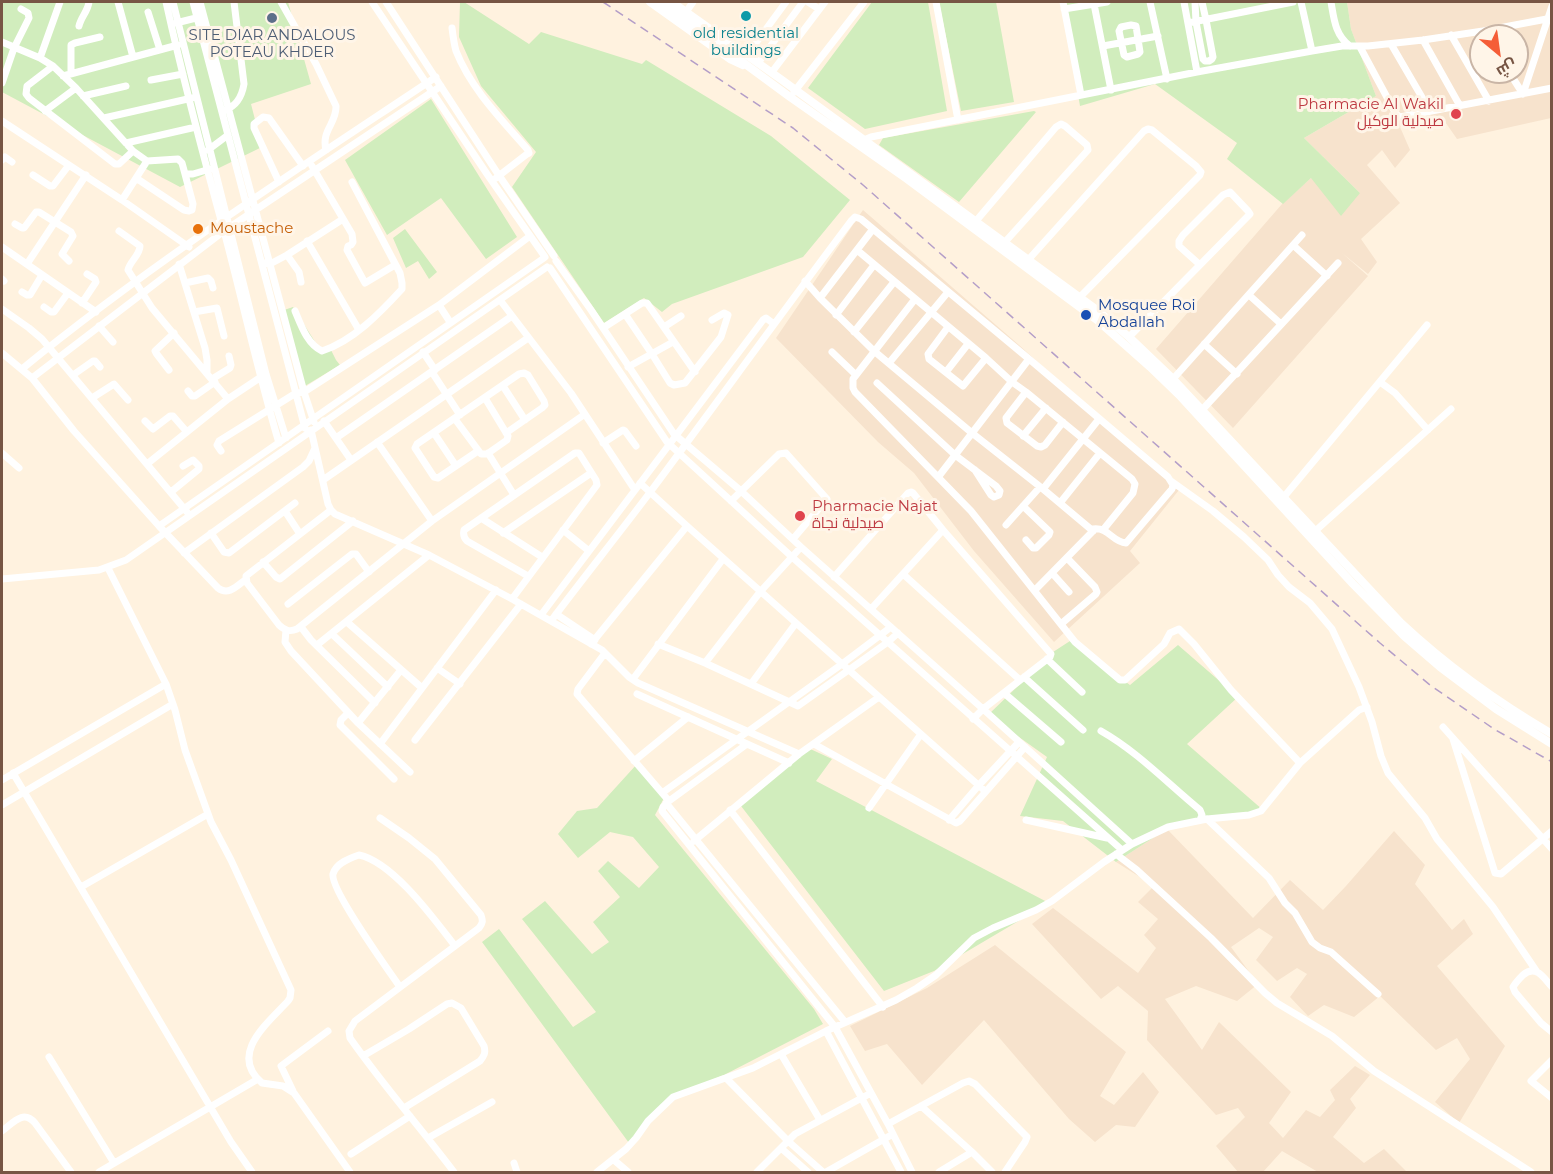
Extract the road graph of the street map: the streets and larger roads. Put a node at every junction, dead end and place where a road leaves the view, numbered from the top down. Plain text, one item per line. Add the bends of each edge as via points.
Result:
1 (60, 2) edge
2 (89, 2) edge
3 (118, 2) edge
4 (166, 2) edge
5 (173, 2) edge
6 (193, 2) edge
7 (200, 2) edge
8 (234, 2) edge
9 (281, 2) edge
10 (372, 2) edge
11 (386, 2) edge
12 (650, 2) edge
13 (661, 2) edge
14 (672, 2) edge
15 (693, 2) edge
16 (786, 2) edge
17 (802, 2) edge
18 (808, 2) edge
19 (825, 2) edge
20 (936, 2) edge
21 (1107, 2) edge
22 (1150, 2) edge
23 (1184, 2) edge
24 (1194, 2) edge
25 (1202, 2) edge
26 (1293, 2) edge
27 (1302, 2) edge
28 (1331, 2) edge
29 (861, 3) edge
30 (1094, 4) junction
31 (1064, 5) edge
32 (1551, 6) edge
33 (21, 9) dead end
34 (819, 9) junction
35 (148, 12) dead end
36 (686, 12) junction
37 (200, 17) junction
38 (1549, 18) edge
39 (1206, 20) junction
40 (1192, 23) junction
41 (175, 24) junction
42 (1523, 24) edge
43 (79, 27) dead end
44 (402, 27) junction
45 (452, 28) dead end
46 (393, 33) junction
47 (1469, 34) edge
48 (1451, 35) junction
49 (1158, 36) junction
50 (100, 37) dead end
51 (1138, 39) junction
52 (1423, 40) junction
53 (2, 42) edge
54 (1122, 43) junction
55 (1391, 44) junction
56 (180, 45) junction
57 (1103, 46) junction
58 (1350, 46) junction
59 (1360, 47) junction
60 (14, 48) junction
61 (160, 50) junction
62 (1312, 51) junction
63 (747, 55) junction
64 (133, 57) junction
65 (40, 58) junction
66 (755, 65) junction
67 (52, 66) junction
68 (772, 72) junction
69 (1197, 72) junction
70 (183, 74) junction
71 (67, 75) junction
72 (435, 77) junction
73 (1167, 78) junction
74 (151, 80) dead end
75 (427, 83) junction
76 (2, 84) edge
77 (1517, 84) edge
78 (126, 86) dead end
79 (441, 86) junction
80 (76, 88) junction
81 (1551, 88) edge
82 (1111, 90) junction
83 (432, 92) junction
84 (793, 93) junction
85 (1523, 94) junction
86 (1081, 95) junction
87 (83, 96) junction
88 (192, 98) junction
89 (1489, 100) junction
90 (1460, 106) junction
91 (225, 110) junction
92 (45, 111) junction
93 (1430, 111) junction
94 (104, 118) junction
95 (958, 120) junction
96 (2, 121) edge
97 (196, 127) junction
98 (228, 135) junction
99 (864, 140) junction
100 (126, 143) junction
101 (333, 146) junction
102 (206, 150) junction
103 (326, 150) junction
104 (133, 151) junction
105 (338, 154) junction
106 (2, 160) edge
107 (147, 161) junction
108 (12, 162) dead end
109 (306, 164) junction
110 (69, 165) junction
111 (211, 168) junction
112 (314, 170) junction
113 (185, 174) junction
114 (33, 175) dead end
115 (86, 176) junction
116 (499, 176) junction
117 (136, 178) junction
118 (279, 182) junction
119 (352, 182) dead end
120 (492, 182) junction
121 (122, 200) junction
122 (249, 202) junction
123 (252, 212) junction
124 (343, 219) junction
125 (224, 220) junction
126 (976, 221) junction
127 (55, 222) junction
128 (15, 224) dead end
129 (873, 229) junction
130 (227, 230) junction
131 (119, 231) dead end
132 (1302, 235) dead end
133 (530, 236) junction
134 (308, 241) junction
135 (1005, 242) junction
136 (1293, 245) junction
137 (187, 246) junction
138 (2, 247) edge
139 (857, 250) junction
140 (195, 253) junction
141 (288, 255) junction
142 (544, 258) junction
143 (555, 259) junction
144 (1029, 260) junction
145 (69, 261) dead end
146 (266, 263) junction
147 (1338, 263) dead end
148 (27, 264) junction
149 (179, 264) junction
150 (1199, 264) junction
151 (395, 265) junction
152 (874, 265) junction
153 (548, 267) junction
154 (87, 274) dead end
155 (42, 275) junction
156 (1327, 276) junction
157 (136, 281) junction
158 (805, 281) junction
159 (301, 282) dead end
160 (894, 282) junction
161 (185, 284) junction
162 (213, 288) dead end
163 (21, 292) dead end
164 (142, 292) junction
165 (948, 292) junction
166 (68, 293) junction
167 (1249, 295) junction
168 (1080, 297) junction
169 (820, 298) junction
170 (915, 299) junction
171 (500, 300) junction
172 (82, 303) junction
173 (438, 305) junction
174 (44, 307) dead end
175 (2, 309) edge
176 (591, 310) junction
177 (295, 311) dead end
178 (96, 312) junction
179 (194, 312) junction
180 (931, 313) junction
181 (625, 314) junction
182 (836, 315) junction
183 (512, 316) junction
184 (582, 316) junction
185 (681, 316) dead end
186 (712, 320) dead end
187 (450, 322) junction
188 (774, 324) junction
189 (1281, 324) junction
190 (1427, 325) dead end
191 (99, 326) junction
192 (460, 327) junction
193 (664, 327) junction
194 (948, 327) junction
195 (603, 328) junction
196 (359, 330) junction
197 (854, 332) junction
198 (174, 333) junction
199 (451, 333) junction
200 (224, 336) dead end
201 (528, 338) junction
202 (1130, 338) junction
203 (113, 342) dead end
204 (673, 342) junction
205 (968, 344) junction
206 (1204, 344) junction
207 (49, 347) junction
208 (294, 350) junction
209 (874, 351) junction
210 (423, 352) junction
211 (832, 352) dead end
212 (2, 353) edge
213 (285, 353) junction
214 (652, 354) junction
215 (229, 356) dead end
216 (58, 357) junction
217 (986, 358) junction
218 (1029, 359) junction
219 (889, 363) junction
220 (100, 367) dead end
221 (22, 369) junction
222 (170, 370) dead end
223 (630, 370) junction
224 (434, 371) junction
225 (695, 372) junction
226 (946, 372) junction
227 (1237, 374) junction
228 (73, 375) junction
229 (856, 375) junction
230 (263, 376) junction
231 (623, 377) junction
232 (32, 378) junction
233 (211, 378) junction
234 (1173, 379) junction
235 (1012, 382) junction
236 (1380, 382) junction
237 (877, 383) dead end
238 (503, 386) junction
239 (188, 391) dead end
240 (304, 392) junction
241 (1026, 392) junction
242 (296, 393) junction
243 (447, 394) junction
244 (92, 398) junction
245 (485, 398) junction
246 (228, 399) junction
247 (128, 400) dead end
248 (272, 408) junction
249 (1046, 408) junction
250 (1451, 409) dead end
251 (1202, 410) junction
252 (585, 414) junction
253 (458, 417) junction
254 (313, 418) junction
255 (1100, 419) junction
256 (525, 420) junction
257 (144, 421) dead end
258 (324, 421) junction
259 (1063, 422) junction
260 (304, 425) junction
261 (311, 430) junction
262 (1428, 430) junction
263 (187, 432) junction
264 (434, 433) junction
265 (506, 433) junction
266 (972, 433) junction
267 (676, 436) junction
268 (1023, 436) junction
269 (286, 438) junction
270 (336, 438) junction
271 (1083, 439) junction
272 (377, 442) junction
273 (279, 443) junction
274 (603, 443) junction
275 (685, 444) junction
276 (670, 445) junction
277 (636, 446) dead end
278 (315, 448) junction
279 (478, 451) junction
280 (221, 452) dead end
281 (2, 453) edge
282 (488, 453) junction
283 (679, 453) junction
284 (1100, 453) junction
285 (955, 454) junction
286 (351, 460) junction
287 (147, 464) junction
288 (183, 466) dead end
289 (456, 466) junction
290 (19, 468) dead end
291 (975, 470) dead end
292 (591, 472) junction
293 (501, 473) junction
294 (939, 476) junction
295 (323, 480) junction
296 (1171, 481) junction
297 (640, 483) junction
298 (1041, 488) junction
299 (635, 490) junction
300 (651, 491) junction
301 (171, 492) junction
302 (741, 492) junction
303 (514, 495) junction
304 (1283, 498) junction
305 (731, 501) junction
306 (295, 503) dead end
307 (1060, 503) junction
308 (1023, 506) junction
309 (184, 508) junction
310 (331, 510) junction
311 (285, 511) junction
312 (190, 516) junction
313 (481, 518) junction
314 (353, 521) junction
315 (432, 521) junction
316 (1006, 525) dead end
317 (159, 526) junction
318 (687, 526) junction
319 (563, 530) junction
320 (943, 530) junction
321 (1103, 530) junction
322 (1093, 531) junction
323 (211, 533) junction
324 (504, 533) junction
325 (166, 534) junction
326 (300, 534) junction
327 (1312, 534) junction
328 (793, 539) junction
329 (1026, 540) dead end
330 (404, 543) junction
331 (801, 548) junction
332 (589, 551) junction
333 (184, 553) junction
334 (429, 555) junction
335 (542, 557) junction
336 (792, 557) junction
337 (1067, 558) junction
338 (723, 559) junction
339 (263, 562) junction
340 (108, 568) junction
341 (369, 572) junction
342 (1052, 573) junction
343 (903, 574) junction
344 (528, 576) junction
345 (834, 577) junction
346 (2, 579) edge
347 (245, 580) junction
348 (496, 590) junction
349 (1035, 590) junction
350 (760, 592) junction
351 (1070, 592) dead end
352 (513, 599) junction
353 (288, 604) dead end
354 (521, 604) junction
355 (871, 609) junction
356 (556, 614) junction
357 (541, 615) junction
358 (551, 621) junction
359 (347, 622) junction
360 (796, 623) junction
361 (1061, 624) junction
362 (301, 627) junction
363 (891, 627) junction
364 (286, 630) junction
365 (898, 633) junction
366 (332, 634) junction
367 (881, 635) junction
368 (593, 642) junction
369 (888, 642) junction
370 (658, 644) junction
371 (317, 645) junction
372 (605, 652) junction
373 (1047, 660) junction
374 (705, 663) junction
375 (842, 664) junction
376 (437, 668) junction
377 (401, 670) junction
378 (849, 670) junction
379 (633, 679) junction
380 (1022, 679) junction
381 (166, 684) junction
382 (460, 684) junction
383 (751, 684) junction
384 (388, 687) junction
385 (422, 688) junction
386 (1082, 692) dead end
387 (1004, 693) junction
388 (637, 694) dead end
389 (879, 697) junction
390 (789, 702) junction
391 (375, 703) junction
392 (173, 704) junction
393 (1366, 707) junction
394 (983, 709) junction
395 (348, 713) junction
396 (687, 717) junction
397 (973, 719) junction
398 (358, 723) junction
399 (1443, 727) dead end
400 (748, 730) junction
401 (1083, 730) dead end
402 (1101, 731) dead end
403 (921, 734) junction
404 (1551, 734) edge
405 (737, 739) junction
406 (1454, 739) junction
407 (415, 740) dead end
408 (1019, 742) junction
409 (1061, 742) dead end
410 (380, 744) junction
411 (747, 744) junction
412 (814, 744) junction
413 (1551, 744) edge
414 (1025, 747) junction
415 (1010, 752) junction
416 (800, 754) junction
417 (1016, 758) junction
418 (634, 761) junction
419 (789, 763) junction
420 (1300, 763) junction
421 (410, 772) dead end
422 (13, 773) junction
423 (394, 779) dead end
424 (2, 780) edge
425 (886, 785) junction
426 (979, 785) junction
427 (985, 791) junction
428 (24, 792) junction
429 (662, 793) junction
430 (668, 802) junction
431 (2, 805) edge
432 (869, 808) dead end
433 (730, 810) junction
434 (208, 814) junction
435 (380, 818) dead end
436 (949, 820) junction
437 (1026, 820) dead end
438 (1204, 820) junction
439 (1551, 831) edge
440 (1109, 839) junction
441 (1542, 839) junction
442 (696, 840) junction
443 (1132, 844) junction
444 (689, 846) junction
445 (1551, 849) edge
446 (1119, 852) junction
447 (81, 887) junction
448 (753, 910) junction
449 (746, 916) junction
450 (455, 946) junction
451 (1537, 972) junction
452 (400, 987) junction
453 (1551, 987) edge
454 (1378, 994) dead end
455 (883, 1007) junction
456 (845, 1022) junction
457 (835, 1027) junction
458 (328, 1031) dead end
459 (826, 1031) junction
460 (1551, 1032) edge
461 (781, 1054) junction
462 (363, 1056) junction
463 (49, 1057) dead end
464 (1551, 1060) edge
465 (726, 1078) junction
466 (258, 1079) junction
467 (294, 1093) junction
468 (871, 1093) junction
469 (861, 1098) junction
470 (1551, 1098) edge
471 (492, 1102) dead end
472 (921, 1106) junction
473 (210, 1107) junction
474 (404, 1108) junction
475 (410, 1116) junction
476 (820, 1120) junction
477 (888, 1124) junction
478 (2, 1131) edge
479 (893, 1134) junction
480 (428, 1138) junction
481 (883, 1140) junction
482 (788, 1141) junction
483 (781, 1148) junction
484 (972, 1152) junction
485 (351, 1154) dead end
486 (614, 1160) junction
487 (114, 1163) junction
488 (514, 1163) dead end
489 (72, 1172) edge
490 (99, 1173) edge
491 (252, 1173) edge
492 (350, 1173) edge
493 (454, 1173) edge
494 (516, 1173) edge
495 (597, 1173) edge
496 (627, 1173) edge
497 (757, 1173) edge
498 (808, 1173) edge
499 (824, 1173) edge
500 (901, 1173) edge
501 (912, 1173) edge
502 (939, 1173) edge
503 (992, 1173) edge
504 (1005, 1173) edge
505 (1531, 1173) edge

1 - 65 street
2 - 43 street
3 - 64 street
4 - 41 street
5 - 41 street
6 - 37 street
7 - 37 street
8 - 91 street via 244,84 237,103
9 - 103 street via 336,106 324,139
10 - 46 street
11 - 44 street
12 - 66 street via 730,59
13 - 66 street
14 - 36 street
15 - 36 street
16 - 63 street
17 - 66 street
18 - 34 street
19 - 34 street
20 - 95 street
21 - 30 street
22 - 49 street
23 - 40 street
24 - 40 street
25 - 39 street
26 - 39 street
27 - 62 street
28 - 58 street via 1336,28
29 - 84 street
30 - 31 street
30 - 57 street
31 - 86 street
32 - 38 street
33 - 60 street via 29,16
34 - 68 street
35 - 61 street
36 - 63 street
37 - 41 street
37 - 91 street
38 - 42 street
38 - 85 street
39 - 40 street
39 - 40 street via 1213,57 1209,62 1203,59
40 - 69 street
41 - 56 street
44 - 46 street
44 - 72 street
45 - 116 street via 456,49 476,86 529,153
46 - 75 street
47 - 48 street
48 - 52 street
48 - 89 street
49 - 51 street
49 - 73 street
50 - 71 street via 71,45
51 - 54 street
51 - 54 street via 1140,53 1128,57
51 - 54 street via 1135,25 1131,25 1120,29
52 - 55 street
52 - 90 street
53 - 60 street
54 - 57 street
55 - 59 street
55 - 93 street
56 - 61 street
56 - 70 street
56 - 88 street
57 - 82 street
58 - 59 street
58 - 62 street
59 - 93 street via 1398,117
60 - 65 street
60 - 76 street
61 - 64 street
62 - 69 street
63 - 66 street
64 - 71 street
65 - 67 street
66 - 68 street
66 - 84 street
67 - 71 street
67 - 92 street via 26,88 29,98
68 - 84 street
69 - 73 street
70 - 74 street
70 - 88 street
71 - 80 street
72 - 75 street
72 - 79 street
73 - 82 street
75 - 83 street
75 - 101 street
77 - 85 street
78 - 87 street
79 - 83 street
79 - 116 street
80 - 87 street
80 - 92 street
81 - 85 street
82 - 86 street
83 - 105 street
83 - 120 street
84 - 99 street
84 - 327 street via 1097,320 1181,397
85 - 89 street
86 - 95 street
87 - 94 street
88 - 94 street
88 - 97 street
88 - 102 street
89 - 90 street
90 - 93 street
91 - 98 street
91 - 122 street
92 - 104 street via 115,164
94 - 100 street
95 - 99 street
96 - 110 street
97 - 100 street
97 - 102 street
98 - 102 street
98 - 122 street
99 - 126 street
100 - 104 street
101 - 103 street
101 - 105 street
102 - 111 street
103 - 109 street
104 - 107 street
105 - 112 street
106 - 108 street via 5,157
107 - 113 street via 178,159
107 - 117 street
109 - 112 street
109 - 118 street
109 - 118 street via 269,118 263,117 254,128
110 - 114 street via 53,186
110 - 115 street
111 - 113 street
111 - 125 street
112 - 123 street
112 - 124 street
113 - 117 street via 193,204 189,211
115 - 121 street
115 - 127 street
116 - 120 street
116 - 143 street
117 - 121 street
118 - 122 street
119 - 151 street
120 - 133 street
121 - 137 street
122 - 123 street
122 - 125 street
123 - 130 street
123 - 146 street
124 - 134 street
124 - 151 street via 353,242 347,250 365,283
125 - 130 street
125 - 137 street
126 - 135 street
126 - 135 street via 1056,127 1065,126 1088,150
127 - 128 street via 37,212 24,228
127 - 145 street via 73,234 62,254
127 - 148 street
129 - 139 street
129 - 158 street via 858,217 852,218
129 - 165 street
130 - 140 street
130 - 230 street
131 - 157 street via 140,246 128,268
132 - 136 street
133 - 142 street
133 - 173 street
134 - 141 street
134 - 196 street
135 - 144 street
136 - 156 street
136 - 167 street
137 - 140 street
137 - 157 street
138 - 148 street
139 - 152 street
139 - 169 street
140 - 149 street
141 - 146 street
141 - 159 street
142 - 143 street via 550,255
142 - 153 street
142 - 187 street
143 - 153 street via 554,266
143 - 176 street
144 - 168 street
144 - 168 street via 1144,131 1152,130 1199,169 1200,175
146 - 208 street
146 - 213 street
147 - 156 street
148 - 155 street
149 - 161 street
149 - 164 street
150 - 150 street via 1179,246 1179,239 1223,195 1232,193 1250,214
150 - 202 street
151 - 196 street via 402,289
152 - 160 street
152 - 182 street
153 - 171 street
153 - 184 street
154 - 172 street via 96,282
155 - 163 street via 30,295
155 - 166 street
156 - 189 street
157 - 164 street
157 - 178 street
158 - 169 street
158 - 188 street
160 - 170 street
160 - 197 street
161 - 162 street via 208,278
161 - 179 street
164 - 191 street
164 - 198 street
165 - 180 street
165 - 218 street
166 - 172 street
166 - 174 street via 54,312
167 - 189 street
167 - 206 street
168 - 202 street
169 - 182 street
170 - 180 street
170 - 209 street
171 - 183 street
171 - 192 street
172 - 178 street
173 - 187 street
173 - 240 street
175 - 207 street
176 - 184 street
176 - 195 street
177 - 196 street via 308,339 322,351
178 - 207 street
179 - 200 street via 218,308
179 - 233 street
180 - 194 street
180 - 219 street
181 - 193 street via 647,303
181 - 195 street
181 - 214 street
182 - 197 street
183 - 201 street
183 - 224 street
184 - 231 street
185 - 193 street
186 - 225 street via 724,313 728,315 721,337
187 - 192 street via 459,322
187 - 199 street
187 - 254 street
188 - 267 street via 763,320
188 - 275 street
189 - 227 street
190 - 236 street
191 - 203 street
191 - 216 street
192 - 199 street
193 - 204 street
194 - 205 street
194 - 226 street via 927,356
195 - 223 street
197 - 209 street
198 - 222 street via 156,351
198 - 233 street
199 - 210 street
201 - 243 street
201 - 252 street
202 - 234 street
204 - 214 street
204 - 225 street
205 - 217 street
205 - 226 street
206 - 227 street
206 - 234 street
207 - 216 street
207 - 221 street
208 - 213 street
208 - 240 street
209 - 219 street
209 - 229 street
210 - 224 street
210 - 258 street
211 - 229 street
212 - 221 street
213 - 242 street
214 - 223 street
214 - 225 street via 674,385 685,383
215 - 233 street via 230,368
216 - 228 street
216 - 232 street
217 - 226 street via 963,386
217 - 235 street
218 - 235 street
218 - 255 street
219 - 266 street
220 - 228 street via 93,361
221 - 232 street
223 - 231 street
223 - 267 street
224 - 243 street
224 - 270 street
227 - 251 street
228 - 244 street
229 - 294 street via 852,384 855,392
230 - 246 street
230 - 248 street
231 - 276 street
232 - 317 street
233 - 239 street via 195,396
233 - 246 street
234 - 251 street
235 - 241 street
235 - 266 street
236 - 262 street
236 - 304 street
237 - 285 street
238 - 245 street
238 - 256 street
238 - 256 street via 520,373 528,375 544,400 544,407
240 - 242 street
240 - 254 street
241 - 249 street
241 - 268 street via 1005,419
242 - 248 street
242 - 260 street
243 - 253 street
243 - 272 street
244 - 247 street via 114,384
244 - 287 street
245 - 253 street
245 - 265 street
246 - 263 street
248 - 269 street
248 - 273 street
248 - 280 street via 219,441
249 - 259 street
249 - 268 street
250 - 262 street
251 - 304 street
252 - 274 street
252 - 293 street
253 - 264 street
253 - 279 street
254 - 260 street
254 - 261 street
255 - 271 street
255 - 296 street
256 - 265 street
257 - 263 street via 154,429 173,416
258 - 261 street
258 - 270 street
259 - 268 street via 1041,447
259 - 271 street
260 - 261 street
260 - 269 street
261 - 278 street
261 - 312 street
262 - 327 street
263 - 287 street
264 - 289 street
264 - 289 street via 417,444 416,450 436,478
265 - 282 street via 507,440
266 - 285 street
266 - 298 street
267 - 275 street
267 - 276 street
269 - 273 street
270 - 286 street
271 - 284 street
271 - 298 street
272 - 286 street
272 - 315 street
273 - 309 street
274 - 277 street via 622,430
274 - 299 street
275 - 283 street
275 - 302 street
276 - 283 street
276 - 297 street
278 - 295 street
278 - 323 street via 303,467
279 - 282 street
279 - 289 street
281 - 290 street
282 - 293 street
283 - 300 street
283 - 305 street
284 - 307 street
284 - 321 street via 1132,479 1136,487
285 - 291 street
285 - 294 street
286 - 295 street
287 - 301 street
288 - 301 street via 193,460 200,469
292 - 303 street via 580,454 575,453
292 - 319 street via 597,485
292 - 324 street
293 - 303 street
293 - 315 street
294 - 349 street
295 - 310 street
296 - 321 street via 1172,489 1129,541 1121,543
296 - 393 street via 1244,537 1289,587 1310,603 1337,638
297 - 299 street
297 - 300 street
298 - 307 street
298 - 308 street
299 - 332 street
300 - 318 street
300 - 356 street
301 - 309 street
302 - 305 street
302 - 328 street
302 - 328 street via 779,454 788,454 827,499
303 - 313 street
304 - 327 street
305 - 336 street
306 - 311 street
307 - 322 street
308 - 316 street
308 - 329 street via 1050,532 1036,548
309 - 312 street
309 - 317 street
310 - 314 street
310 - 326 street
311 - 323 street via 228,553
311 - 326 street
312 - 325 street
313 - 324 street
313 - 344 street via 465,530 465,539
314 - 330 street
314 - 339 street via 280,579
315 - 330 street
317 - 325 street
318 - 338 street
318 - 368 street
319 - 332 street
319 - 335 street
320 - 343 street
320 - 345 street via 915,494 910,493
320 - 373 street via 1050,654
321 - 322 street
322 - 337 street
323 - 333 street
324 - 335 street
325 - 333 street
325 - 340 street
326 - 339 street
327 - 404 street via 1430,650
327 - 413 street via 1395,628 1426,656 1496,709
328 - 331 street
330 - 334 street
330 - 341 street
331 - 336 street
331 - 345 street
332 - 357 street
333 - 347 street via 222,591 229,591
334 - 348 street
334 - 359 street
335 - 344 street
336 - 350 street
336 - 367 street
337 - 342 street
337 - 361 street via 1097,591
338 - 350 street
338 - 370 street
339 - 347 street
340 - 346 street
340 - 381 street
341 - 353 street via 352,554
341 - 362 street
342 - 349 street
342 - 351 street
343 - 355 street
343 - 380 street
344 - 352 street
345 - 355 street
347 - 364 street
348 - 352 street
348 - 376 street
349 - 361 street
350 - 360 street
350 - 374 street
352 - 354 street
354 - 357 street
354 - 382 street
355 - 363 street
356 - 358 street
356 - 368 street
357 - 358 street
358 - 368 street
359 - 366 street
359 - 377 street
360 - 375 street
360 - 383 street
361 - 420 street via 1075,642 1123,680 1179,628
362 - 364 street
362 - 371 street
363 - 365 street
363 - 367 street
364 - 395 street via 288,648
365 - 369 street
365 - 394 street
366 - 371 street
366 - 384 street
367 - 369 street
367 - 375 street
368 - 372 street
369 - 378 street
369 - 397 street
370 - 374 street
370 - 379 street
371 - 391 street
372 - 379 street
372 - 418 street via 577,694
373 - 380 street
373 - 386 street
374 - 383 street
375 - 378 street
375 - 390 street
376 - 382 street
376 - 385 street
377 - 384 street
377 - 385 street
378 - 389 street
378 - 390 street via 798,706
379 - 400 street
380 - 387 street
380 - 401 street
381 - 392 street
381 - 422 street
382 - 407 street
383 - 390 street
384 - 391 street
385 - 410 street
387 - 394 street
387 - 409 street
388 - 396 street
389 - 403 street
389 - 412 street
390 - 400 street
391 - 398 street
392 - 428 street
392 - 434 street
393 - 420 street
393 - 451 street via 1388,773 1493,907
394 - 397 street
394 - 408 street
395 - 398 street
395 - 423 street via 341,726
396 - 405 street
396 - 418 street
397 - 415 street
398 - 410 street
399 - 406 street
400 - 405 street
400 - 416 street
402 - 438 street via 1149,765 1200,810
403 - 425 street
403 - 426 street
405 - 411 street
405 - 429 street
406 - 441 street
406 - 441 street via 1495,873 1501,874
408 - 414 street
408 - 415 street
410 - 421 street
411 - 419 street
411 - 430 street
412 - 416 street
412 - 425 street
414 - 417 street
414 - 443 street
415 - 417 street
415 - 426 street
416 - 419 street
417 - 427 street
417 - 440 street
418 - 429 street
419 - 433 street
420 - 438 street via 1261,811
422 - 424 street
422 - 428 street
425 - 432 street
425 - 436 street
426 - 427 street
426 - 436 street
427 - 436 street via 959,822
428 - 431 street
428 - 447 street
429 - 430 street
430 - 442 street
430 - 444 street via 662,811
433 - 442 street
433 - 455 street
434 - 447 street
434 - 466 street via 291,990 288,1002 256,1036 249,1050 250,1064
435 - 450 street via 435,859 481,915 479,928
437 - 440 street
438 - 443 street via 1168,827
438 - 454 street via 1269,878 1312,942 1331,952
439 - 441 street
440 - 446 street
441 - 445 street
442 - 444 street
442 - 448 street
443 - 446 street
444 - 449 street
446 - 455 street via 1052,902 974,938 936,975
446 - 505 street via 1277,1004 1332,1036 1374,1071
447 - 473 street
448 - 449 street
448 - 456 street
449 - 457 street
450 - 452 street
450 - 452 street via 417,898 379,863 359,855 348,859 333,872 338,891
451 - 453 street
451 - 460 street via 1528,971 1513,987
452 - 462 street via 349,1031
455 - 456 street
456 - 457 street
457 - 459 street
457 - 468 street
458 - 467 street via 281,1066
459 - 461 street
459 - 469 street
461 - 465 street
461 - 476 street
462 - 474 street
462 - 474 street via 447,1004 461,1008 484,1046 484,1056
463 - 487 street
464 - 470 street via 1531,1081
465 - 482 street
465 - 486 street via 668,1100
466 - 467 street
466 - 473 street
467 - 492 street
468 - 469 street
468 - 477 street
469 - 476 street
469 - 481 street
471 - 480 street
472 - 477 street
472 - 484 street
472 - 504 street via 963,1083 975,1084 1027,1137
473 - 487 street
473 - 491 street
474 - 475 street
475 - 480 street
475 - 485 street
476 - 482 street
477 - 479 street
478 - 489 street via 19,1118 29,1118
479 - 481 street
479 - 501 street
480 - 493 street
481 - 499 street
481 - 500 street
482 - 483 street
482 - 499 street
483 - 497 street
483 - 498 street
484 - 502 street
484 - 503 street
486 - 495 street
486 - 496 street
487 - 490 street
488 - 494 street

